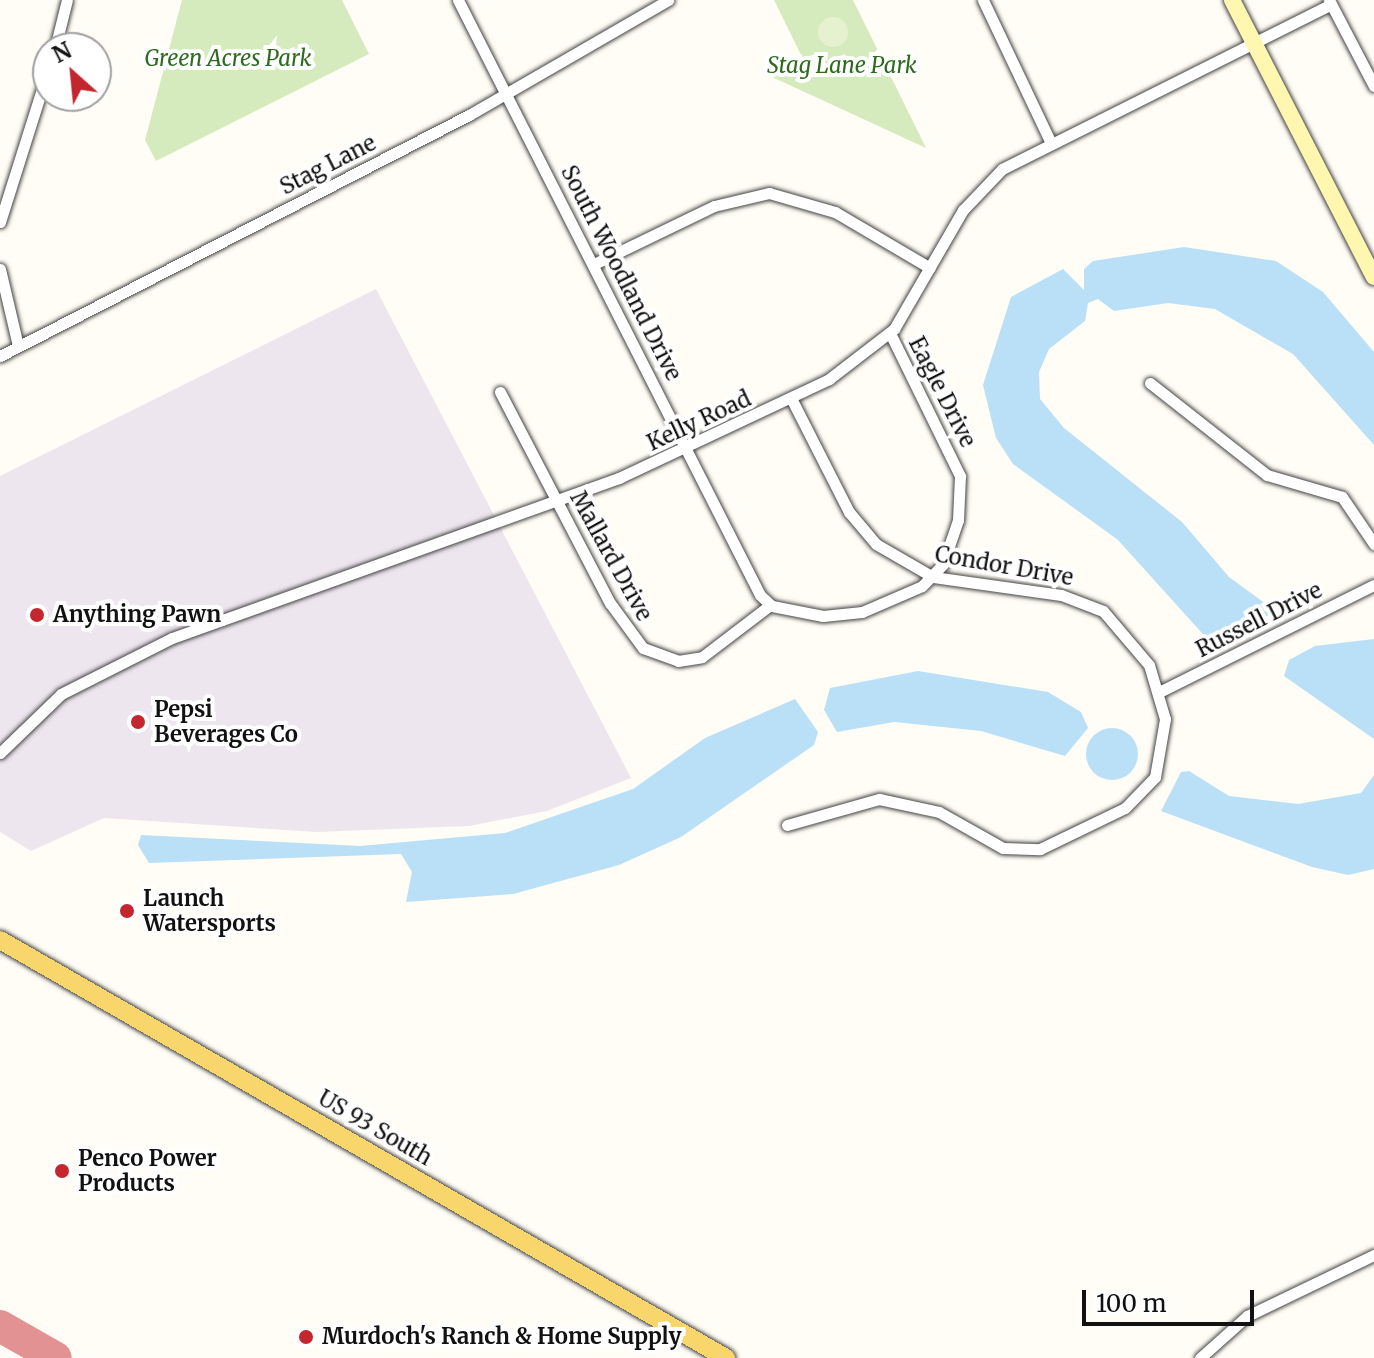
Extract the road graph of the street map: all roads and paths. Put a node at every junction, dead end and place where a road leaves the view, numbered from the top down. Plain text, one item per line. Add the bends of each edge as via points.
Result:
1 (67, 0) edge
2 (458, 0) edge
3 (668, 0) edge
4 (983, 0) edge
5 (1232, 0) edge
6 (1330, 2) edge
7 (59, 32) edge
8 (1255, 44) junction
9 (1374, 86) edge
10 (506, 93) junction
11 (35, 112) edge
12 (1051, 143) junction
13 (0, 222) edge
14 (594, 264) junction
15 (930, 268) junction
16 (0, 269) edge
17 (1374, 277) edge
18 (890, 333) junction
19 (18, 346) junction
20 (0, 356) edge
21 (1150, 383) dead end
22 (500, 392) dead end
23 (792, 400) junction
24 (687, 449) junction
25 (557, 500) junction
26 (1374, 544) edge
27 (933, 577) junction
28 (1374, 585) edge
29 (770, 605) junction
30 (1161, 691) junction
31 (0, 753) edge
32 (787, 825) dead end
33 (0, 940) edge
34 (1374, 1255) edge
35 (726, 1358) edge
36 (1200, 1358) edge

1 - 7 street
2 - 10 street, South Woodland Drive
3 - 10 street, Stag Lane
4 - 12 street
5 - 8 main road
6 - 8 street, Kelly Road
6 - 9 street
8 - 12 street, Kelly Road
8 - 17 main road
10 - 14 street, South Woodland Drive
10 - 19 street, Stag Lane
11 - 13 street
12 - 15 street, Kelly Road via 1002,169 975,195
14 - 15 street via 714,206 769,193 835,212
14 - 24 street, South Woodland Drive
15 - 18 street, Kelly Road
16 - 19 street
18 - 23 street, Kelly Road via 856,363
18 - 27 street, Eagle Drive via 960,476 958,520
19 - 20 street, Stag Lane
21 - 26 street via 1267,475 1342,497
22 - 25 street, Mallard Drive
23 - 24 street, Kelly Road
23 - 27 street, Condor Drive via 857,524 895,560
24 - 25 street, Kelly Road
24 - 29 street, South Woodland Drive
25 - 29 street, Mallard Drive via 618,616 654,655 702,657
25 - 31 street, Kelly Road via 172,638 61,694
27 - 29 street via 862,612 823,616
27 - 30 street, Condor Drive via 1090,604 1125,630
28 - 30 street, Russell Drive
30 - 32 street via 1164,751 1155,777 1125,808 1040,849 1003,848 939,812 879,799
33 - 35 main road, US 93 South
34 - 36 street via 1247,1316

